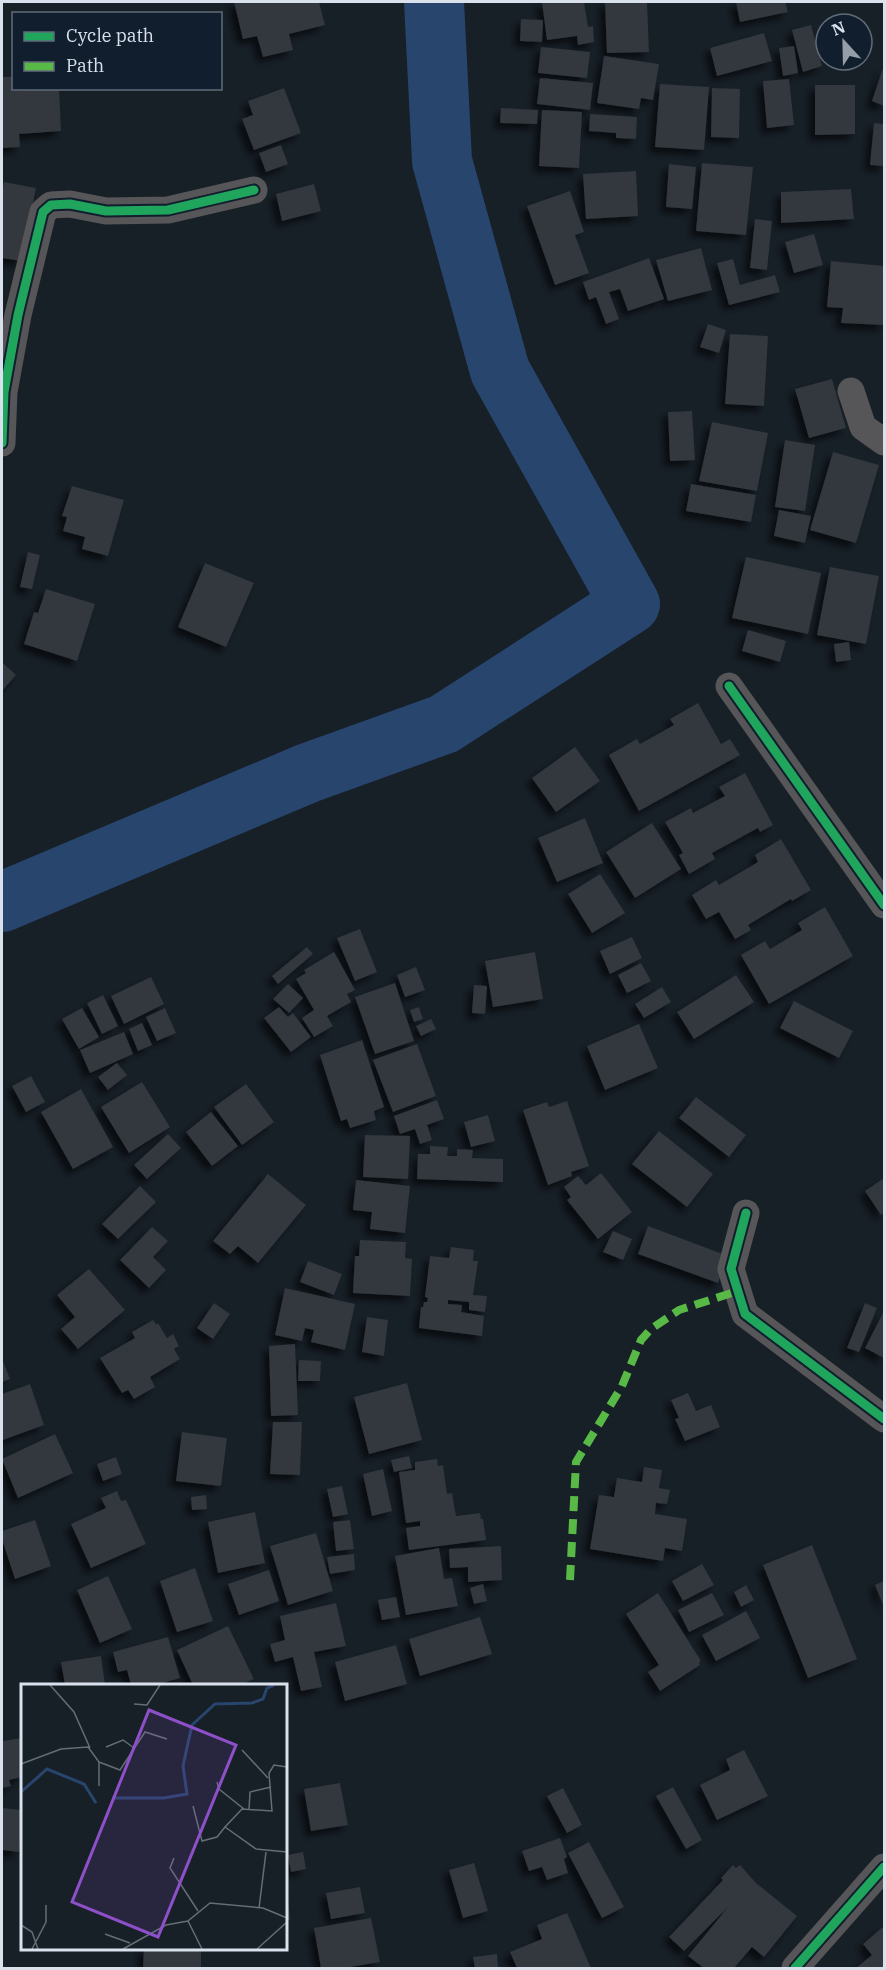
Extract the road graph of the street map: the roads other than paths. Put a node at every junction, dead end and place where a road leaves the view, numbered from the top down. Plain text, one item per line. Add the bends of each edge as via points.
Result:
1 (254, 190) dead end
2 (3, 391) edge
3 (851, 391) dead end
4 (885, 442) edge
5 (2, 443) edge
6 (729, 686) dead end
7 (885, 904) edge
8 (746, 1213) dead end
9 (885, 1419) edge
10 (885, 1867) edge
11 (795, 1968) edge

1 - 2 street via 168,210 106,211 70,204 51,205 43,212 40,223
2 - 5 street
3 - 4 street via 863,427
6 - 7 street
8 - 9 street via 731,1269 745,1314
10 - 11 street

